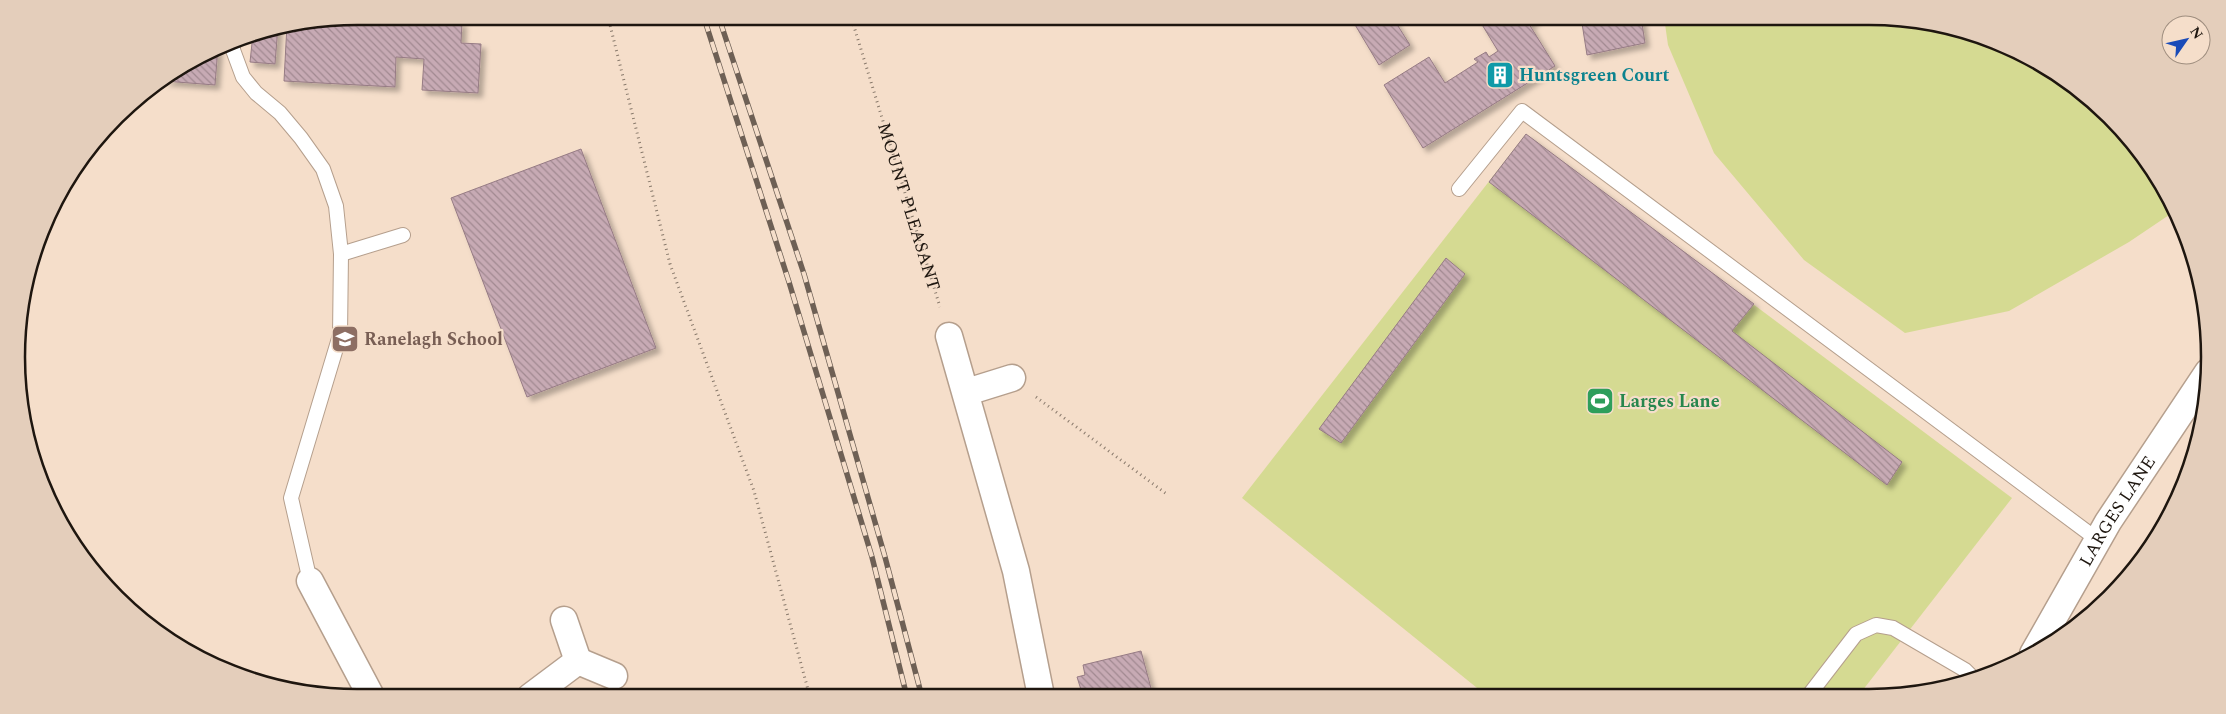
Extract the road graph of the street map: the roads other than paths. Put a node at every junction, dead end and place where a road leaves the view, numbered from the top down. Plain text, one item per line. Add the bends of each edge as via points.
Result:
1 (233, 49) edge
2 (1459, 189) dead end
3 (403, 235) dead end
4 (341, 254) junction
5 (950, 336) road end
6 (1012, 378) road end
7 (2199, 385) edge
8 (967, 392) junction
9 (2098, 540) junction
10 (310, 581) joint
11 (564, 620) dead end
12 (2040, 642) edge
13 (578, 661) junction
14 (1968, 674) edge
15 (614, 676) dead end
16 (367, 689) edge
17 (541, 689) edge
18 (1040, 689) edge
19 (1814, 689) edge

1 - 4 lane via 243,77 280,113 323,169 336,206
2 - 9 lane via 1522,111
3 - 4 lane
4 - 10 lane via 340,335 291,498
5 - 8 street
6 - 8 street
7 - 9 street, LARGES LANE
8 - 18 street via 1016,570
9 - 12 street, LARGES LANE
10 - 16 street
11 - 13 street
13 - 15 street
13 - 17 street
14 - 19 lane via 1893,628 1876,625 1856,634

